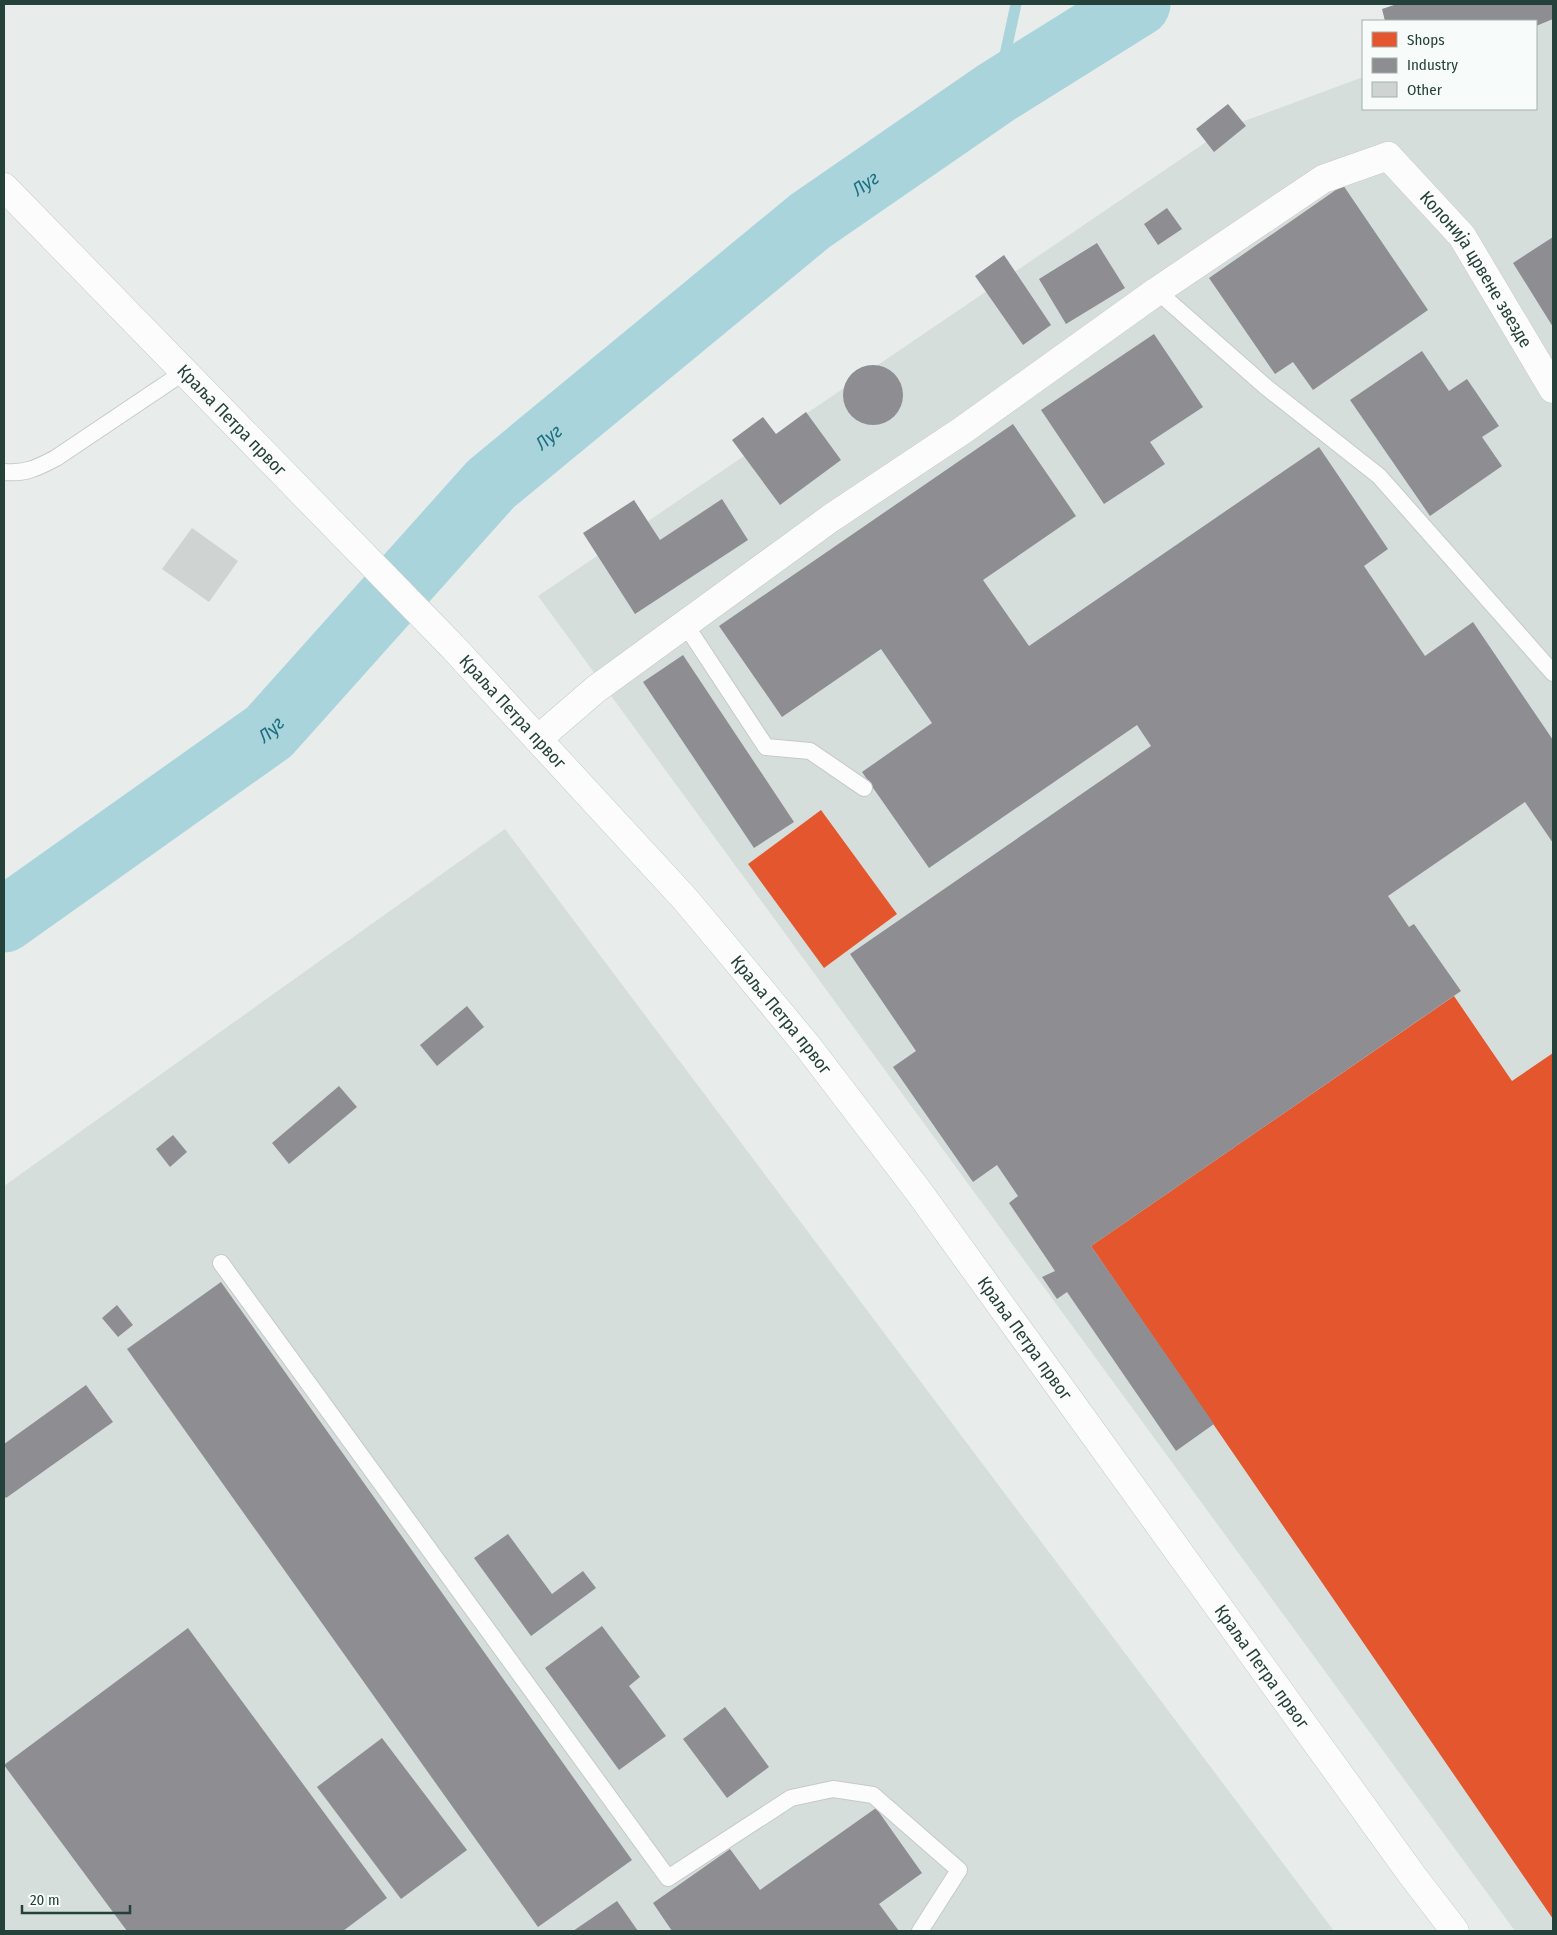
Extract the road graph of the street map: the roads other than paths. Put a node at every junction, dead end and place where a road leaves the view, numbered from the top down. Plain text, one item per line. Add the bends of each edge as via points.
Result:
1 (4, 187) edge
2 (1157, 291) junction
3 (184, 372) junction
4 (1553, 389) edge
5 (4, 472) edge
6 (684, 624) junction
7 (1553, 673) edge
8 (538, 739) junction
9 (864, 788) dead end
10 (221, 1264) dead end
11 (920, 1931) edge
12 (1455, 1931) edge

1 - 3 main road, Краља Петра првог
2 - 4 main road, Колонија црвене звезде via 1323,179 1388,156 1462,236
2 - 6 main road via 964,430 831,518
2 - 7 lane via 1266,387 1379,476
3 - 5 lane via 56,458 34,470
3 - 8 main road, Краља Петра првог via 452,646
6 - 8 main road via 596,688
6 - 9 lane via 766,747 810,751
8 - 12 main road, Краља Петра првог via 685,899 842,1090
10 - 11 lane via 668,1878 791,1798 834,1789 873,1796 959,1870

